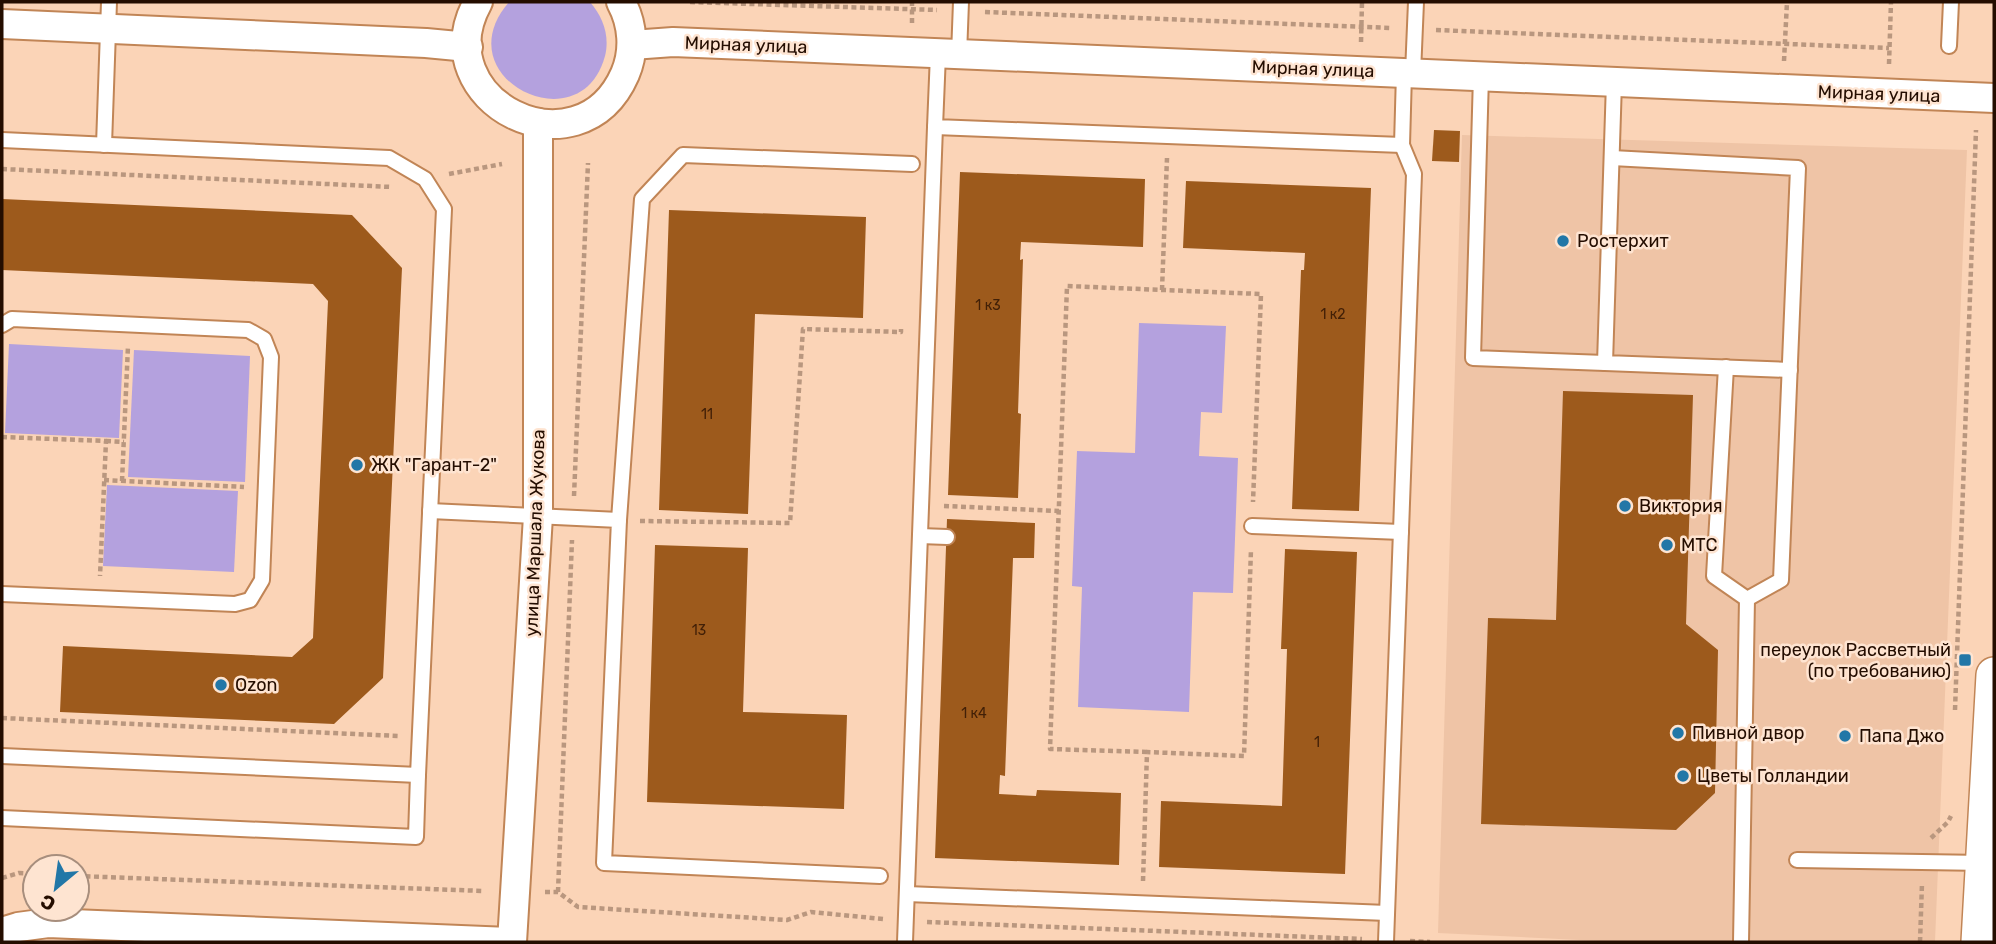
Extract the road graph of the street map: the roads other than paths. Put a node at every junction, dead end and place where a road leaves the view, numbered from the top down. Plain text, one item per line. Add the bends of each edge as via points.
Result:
1 (478, 2) edge
2 (621, 2) edge
3 (1416, 2) edge
4 (1951, 2) edge
5 (961, 6) edge
6 (108, 15) edge
7 (2, 24) edge
8 (632, 45) junction
9 (1950, 46) dead end
10 (468, 47) junction
11 (948, 54) junction
12 (1409, 73) junction
13 (1481, 76) junction
14 (1614, 82) junction
15 (1994, 98) edge
16 (538, 124) junction
17 (935, 127) junction
18 (2, 140) edge
19 (104, 145) junction
20 (1402, 145) junction
21 (1612, 158) junction
22 (912, 164) dead end
23 (2, 325) edge
24 (1605, 363) junction
25 (1726, 367) junction
26 (1790, 370) junction
27 (430, 511) junction
28 (538, 516) junction
29 (619, 520) junction
30 (1252, 526) road end
31 (1401, 532) junction
32 (920, 536) junction
33 (947, 537) dead end
34 (2, 594) edge
35 (1747, 599) junction
36 (1994, 675) edge
37 (2, 756) edge
38 (418, 775) junction
39 (2, 818) edge
40 (1797, 860) dead end
41 (1984, 863) junction
42 (880, 876) dead end
43 (907, 894) junction
44 (1387, 913) junction
45 (2, 932) edge
46 (1386, 941) edge
47 (512, 942) edge
48 (905, 942) edge
49 (1741, 942) edge
50 (1979, 942) edge

1 - 10 street via 469,23
2 - 8 street
3 - 12 lane
4 - 9 lane
5 - 11 lane
6 - 7 street
6 - 10 street
6 - 19 lane
8 - 11 street, Мирная улица
8 - 16 street via 621,83 599,108 570,121
10 - 16 street via 475,78 489,98 508,113
11 - 12 street, Мирная улица
11 - 17 lane
12 - 13 street, Мирная улица
12 - 20 lane
13 - 14 street, Мирная улица
13 - 24 lane via 1473,359
14 - 15 street, Мирная улица
14 - 21 lane
16 - 28 street, улица Маршала Жукова
17 - 20 lane
17 - 32 lane
18 - 19 lane
19 - 27 lane via 389,158 425,179 444,209
20 - 31 lane via 1414,174
21 - 24 lane
21 - 26 lane via 1798,168
22 - 29 lane via 683,155 642,199
23 - 34 lane via 12,319 248,330 264,339 271,357 262,580 250,600 235,604
24 - 25 lane
25 - 26 lane
25 - 35 lane via 1714,576
26 - 35 lane via 1781,580
27 - 28 lane
27 - 38 lane
28 - 29 lane
28 - 47 street, улица Маршала Жукова
29 - 42 lane via 604,863
30 - 31 lane
31 - 44 lane
32 - 33 lane
32 - 43 lane
35 - 49 lane
36 - 41 street
37 - 38 lane
38 - 39 lane via 416,837
40 - 41 lane
41 - 50 street
43 - 44 lane
43 - 48 lane
44 - 46 lane
45 - 47 street via 48,923

